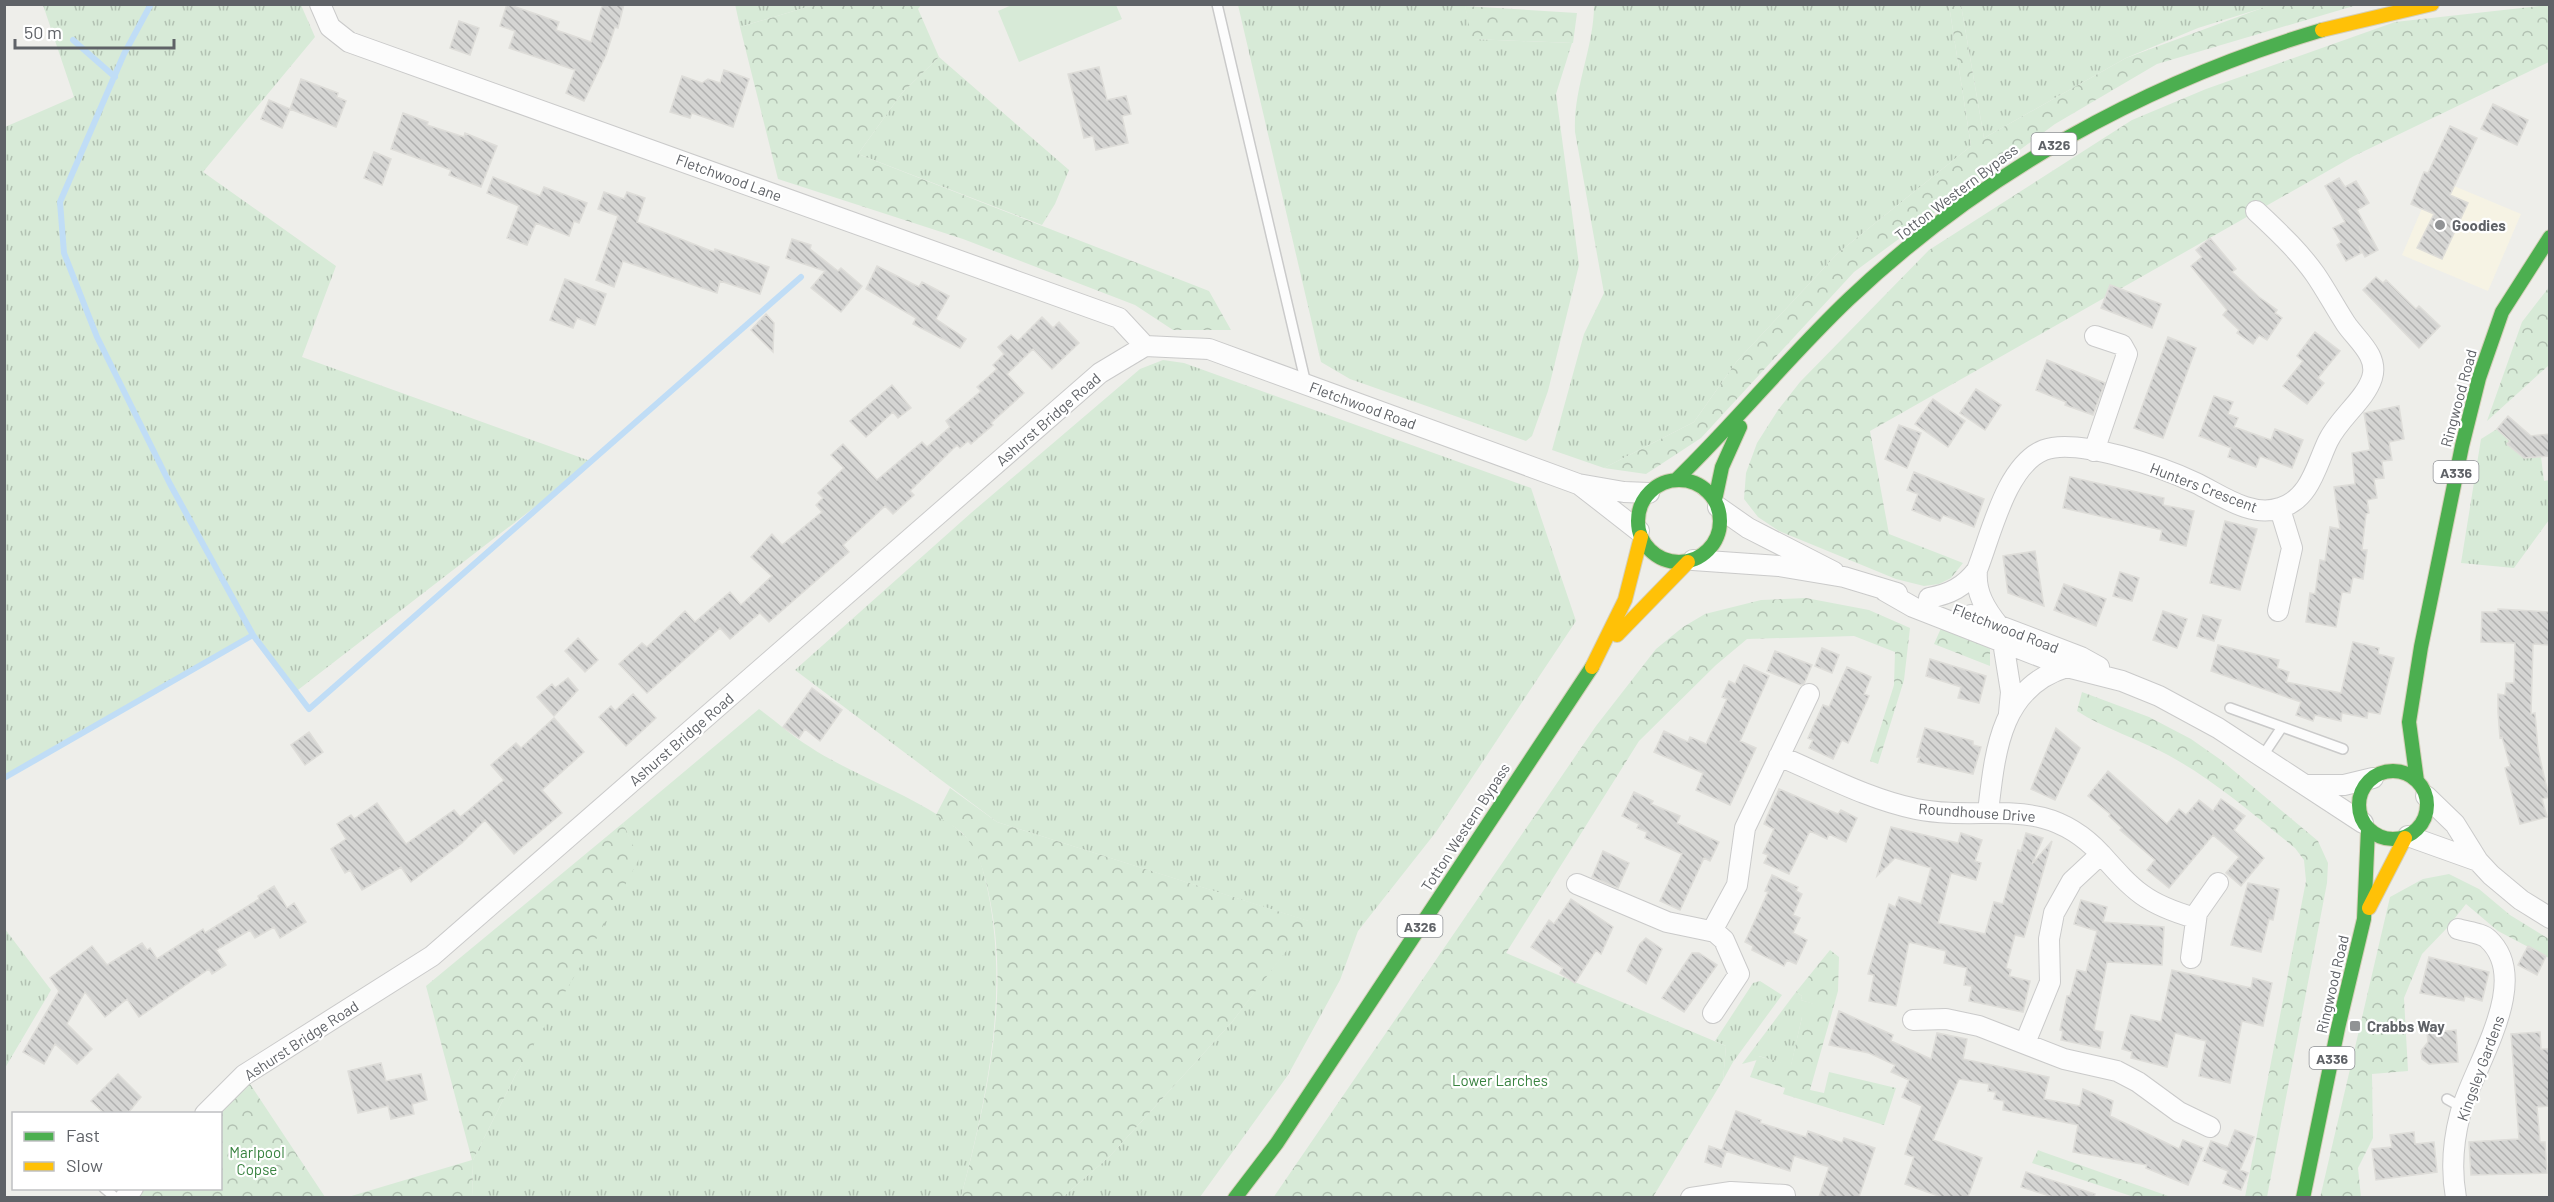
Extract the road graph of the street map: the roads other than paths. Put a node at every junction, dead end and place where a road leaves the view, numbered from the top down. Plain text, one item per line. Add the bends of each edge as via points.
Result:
1 (320, 4) edge
2 (1217, 4) edge
3 (2432, 4) edge
4 (2256, 211) dead end
5 (2550, 237) edge
6 (2095, 336) dead end
7 (1145, 346) junction
8 (1306, 384) junction
9 (1749, 408) junction
10 (2094, 451) junction
11 (1676, 480) junction
12 (1578, 484) junction
13 (1649, 493) junction
14 (1716, 504) junction
15 (2280, 508) junction
16 (1640, 534) junction
17 (1690, 561) junction
18 (1977, 570) junction
19 (1844, 578) junction
20 (1885, 591) junction
21 (1929, 598) junction
22 (2278, 611) dead end
23 (2001, 634) junction
24 (1601, 653) junction
25 (2067, 667) junction
26 (2122, 681) junction
27 (1809, 694) dead end
28 (2230, 708) dead end
29 (2009, 716) junction
30 (2409, 722) junction
31 (2282, 727) junction
32 (2343, 749) dead end
33 (1779, 756) junction
34 (2262, 758) junction
35 (2377, 776) junction
36 (2305, 785) junction
37 (2422, 789) junction
38 (1988, 812) junction
39 (2366, 826) junction
40 (2407, 837) junction
41 (2101, 854) junction
42 (2478, 861) junction
43 (2218, 883) dead end
44 (1577, 884) dead end
45 (2195, 918) junction
46 (2550, 918) edge
47 (2364, 919) junction
48 (2458, 929) dead end
49 (1712, 931) junction
50 (2191, 958) dead end
51 (1713, 1013) dead end
52 (1912, 1020) dead end
53 (2025, 1042) junction
54 (206, 1112) edge
55 (2210, 1127) dead end
56 (1235, 1197) edge
57 (1691, 1197) edge
58 (1783, 1197) edge
59 (2303, 1197) edge
60 (2456, 1197) edge

1 - 7 street, Fletchwood Lane via 330,27 349,42 1119,318
2 - 8 lane
3 - 9 main road, Totton Western Bypass / A326 via 2251,50 2174,81 2022,162 1891,261 1827,322
4 - 15 street, Hunters Crescent via 2312,270 2370,355 2374,368 2369,385 2331,435 2304,492
5 - 30 main road, Ringwood Road / A336 via 2510,297 2479,378 2446,518
6 - 10 street via 2122,345 2127,354
7 - 8 street, Fletchwood Road via 1209,348
7 - 54 street, Ashurst Bridge Road via 1100,374 432,956 244,1075
8 - 12 street, Fletchwood Road
9 - 11 main road, Totton Western Bypass / A326
9 - 14 main road, Totton Western Bypass / A326 via 1722,467
10 - 15 street, Hunters Crescent via 2175,474 2251,509
10 - 18 street, Hunters Crescent via 2050,448 2023,465 2008,490
11 - 13 main road
11 - 14 main road via 1694,483
12 - 13 street, Fletchwood Road
12 - 16 street, Fletchwood Road
13 - 16 main road via 1638,517
14 - 17 main road via 1720,518 1717,539 1711,548
14 - 19 street, Fletchwood Road via 1748,528
15 - 22 street via 2292,548
16 - 17 main road via 1645,545 1660,558
16 - 24 main road, Totton Western Bypass / A326 via 1625,600
17 - 19 street, Fletchwood Road via 1758,563
17 - 24 main road, Totton Western Bypass / A326
18 - 21 street, Hunters Crescent via 1956,590
18 - 23 street, Hunters Crescent via 1981,599
19 - 20 street, Fletchwood Road
20 - 21 street, Fletchwood Road
20 - 23 street, Fletchwood Road via 1913,607
21 - 23 street, Fletchwood Road
23 - 25 street, Fletchwood Road
23 - 26 street, Fletchwood Road via 2081,657
23 - 29 street via 2011,692
24 - 56 main road, Totton Western Bypass / A326 via 1277,1143
25 - 26 street, Fletchwood Road
25 - 29 street via 2034,682
26 - 34 street, Fletchwood Road via 2200,717
27 - 33 street
28 - 31 lane
29 - 38 street via 1995,756
30 - 35 main road, Ringwood Road / A336
30 - 37 main road, Ringwood Road / A336
31 - 32 lane
31 - 34 lane
33 - 38 street, Roundhouse Drive via 1893,803 1917,809
33 - 49 street via 1745,828 1734,893
34 - 36 street, Fletchwood Road
35 - 36 street via 2344,785
35 - 37 main road via 2400,772
35 - 39 main road via 2363,788 2359,802
36 - 39 street, Fletchwood Road
37 - 40 main road via 2426,815
37 - 42 street via 2455,824
38 - 41 street, Roundhouse Drive via 2029,814 2058,822 2081,835
39 - 40 main road via 2385,839
39 - 47 main road, Ringwood Road / A336
40 - 42 street
40 - 47 main road, Ringwood Road / A336
41 - 45 street, Roundhouse Drive via 2139,894 2157,905
41 - 53 street via 2072,881 2054,913 2049,939 2050,982
42 - 46 street via 2521,900
43 - 45 street
44 - 49 street via 1666,922
45 - 50 street
47 - 59 main road, Ringwood Road / A336
48 - 60 street, Kingsley Gardens via 2487,938 2503,957 2505,982 2502,1008 2455,1103
49 - 51 street via 1724,940 1739,974
52 - 53 street via 1958,1021
53 - 55 street via 2064,1059 2129,1076 2179,1112
57 - 58 street via 1731,1192

